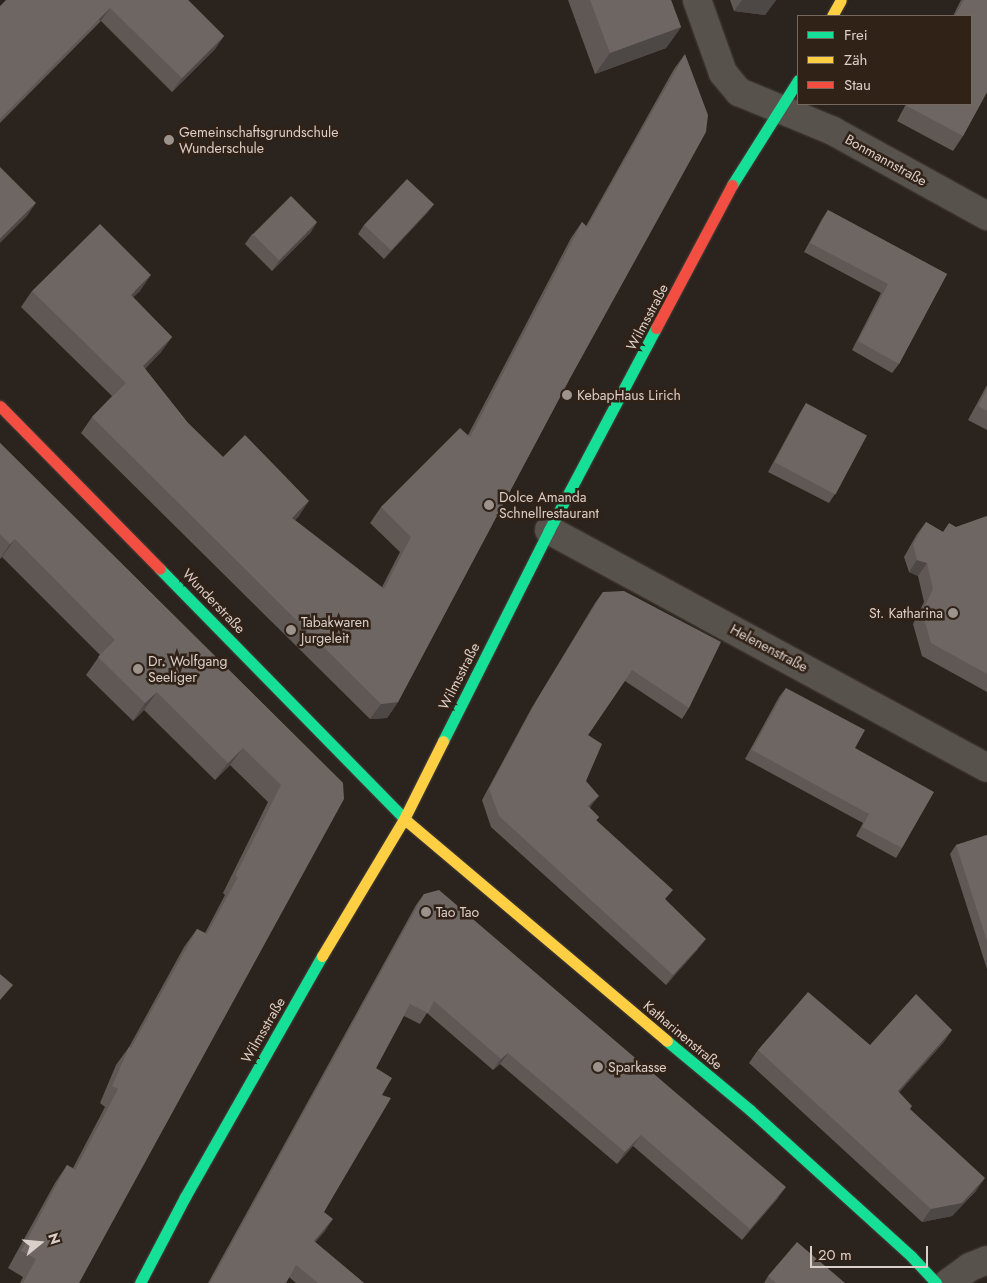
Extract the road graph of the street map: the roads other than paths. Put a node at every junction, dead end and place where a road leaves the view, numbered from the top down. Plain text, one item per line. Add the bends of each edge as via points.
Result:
1 (698, 0) edge
2 (841, 0) edge
3 (833, 15) edge
4 (797, 82) edge
5 (781, 112) junction
6 (987, 216) edge
7 (0, 406) edge
8 (549, 530) junction
9 (987, 768) edge
10 (404, 819) junction
11 (987, 1260) edge
12 (140, 1283) edge
13 (936, 1283) edge
14 (948, 1283) edge

1 - 5 street, Bonmannstraße via 723,72 731,84
2 - 3 street
4 - 5 street, Wilmsstraße
5 - 6 street, Bonmannstraße via 833,131
5 - 8 street, Wilmsstraße via 754,146 729,190
7 - 10 street, Wunderstraße
8 - 9 street, Helenenstraße
8 - 10 street, Wilmsstraße
10 - 12 street, Wilmsstraße via 366,879 185,1197
10 - 13 street, Katharinenstraße via 750,1110 912,1256
11 - 14 street via 970,1267

